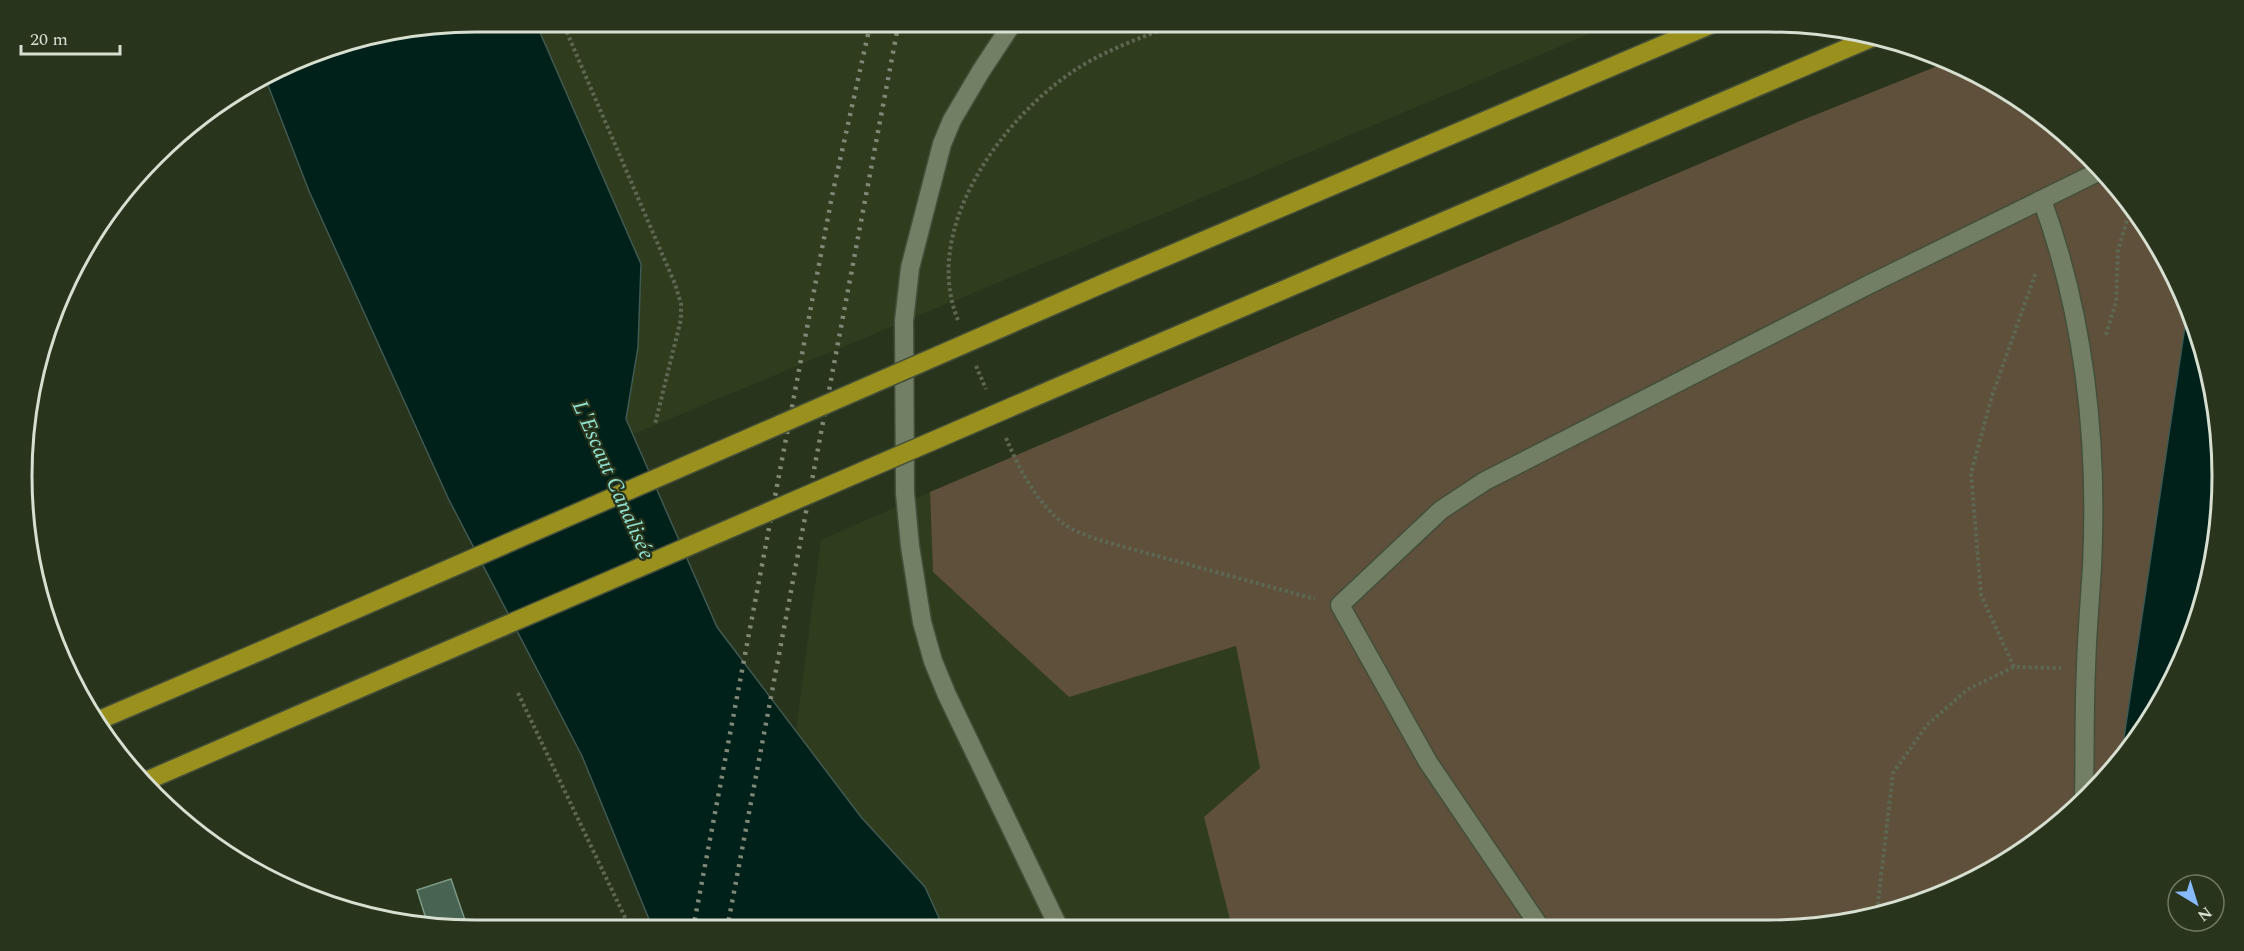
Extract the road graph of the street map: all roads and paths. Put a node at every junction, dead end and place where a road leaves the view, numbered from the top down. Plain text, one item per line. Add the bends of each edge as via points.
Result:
1 (567, 32) edge
2 (1007, 32) edge
3 (1157, 32) edge
4 (1693, 32) edge
5 (1862, 42) edge
6 (2094, 174) edge
7 (2042, 200) junction
8 (2128, 215) edge
9 (2058, 243) junction
10 (958, 322) dead end
11 (2106, 336) dead end
12 (976, 364) dead end
13 (988, 395) dead end
14 (655, 424) dead end
15 (1006, 436) dead end
16 (1340, 605) junction
17 (2014, 667) junction
18 (2085, 669) junction
19 (518, 693) dead end
20 (104, 718) edge
21 (152, 778) edge
22 (2084, 787) edge
23 (1878, 905) edge
24 (626, 920) edge
25 (1055, 920) edge
26 (1535, 920) edge

1 - 14 path via 681,304 679,333
2 - 25 street via 952,120 942,144 910,268 904,321 905,493 915,586 933,661
3 - 10 path via 1098,56 1072,72 1040,97 1003,137 973,183 955,224 949,289
4 - 20 highway, bridge
5 - 21 highway, bridge
6 - 7 street
7 - 9 street
7 - 16 street via 1485,481 1441,510
8 - 11 path via 2118,250 2116,302
9 - 17 path via 2038,266 1992,396 1971,473 1981,595
9 - 18 street via 2088,393 2092,446 2092,566
12 - 13 path
15 - 16 path via 1043,503 1081,533
16 - 26 street via 1428,762
17 - 18 path
17 - 23 path via 1968,689 1927,725 1893,773
18 - 22 street
19 - 24 path

